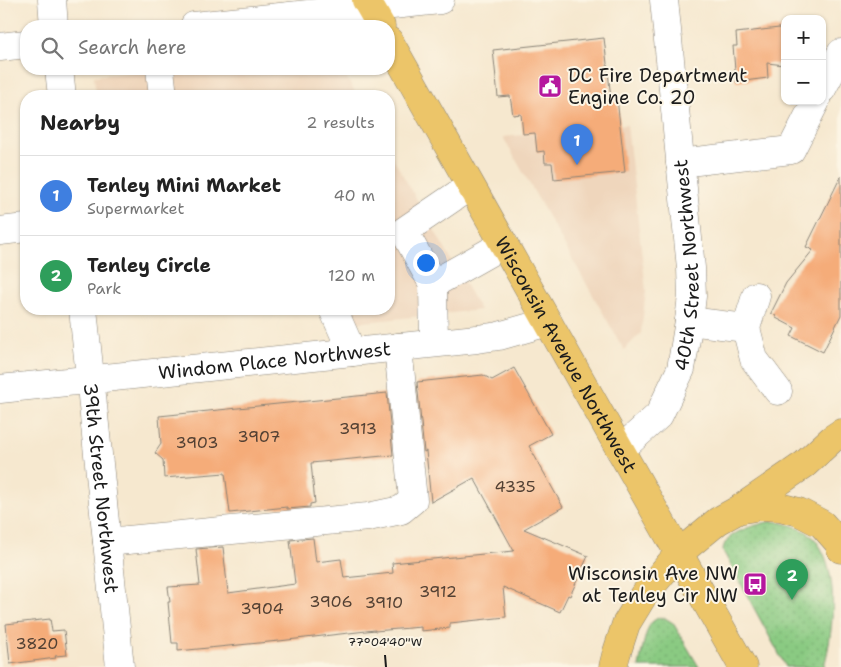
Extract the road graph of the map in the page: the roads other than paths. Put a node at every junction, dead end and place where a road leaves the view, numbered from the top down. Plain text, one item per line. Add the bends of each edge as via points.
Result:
1 (52, 0) edge
2 (440, 0) edge
3 (664, 0) edge
4 (372, 11) edge
5 (54, 20) edge
6 (265, 20) edge
7 (20, 45) edge
8 (0, 47) edge
9 (395, 52) edge
10 (841, 53) edge
11 (60, 75) edge
12 (161, 75) edge
13 (826, 81) edge
14 (61, 90) edge
15 (162, 90) edge
16 (814, 105) edge
17 (680, 163) junction
18 (470, 186) junction
19 (20, 229) edge
20 (0, 231) edge
21 (504, 244) junction
22 (434, 284) junction
23 (756, 296) dead end
24 (84, 315) edge
25 (335, 315) edge
26 (689, 321) junction
27 (548, 322) junction
28 (746, 328) junction
29 (434, 343) junction
30 (398, 347) junction
31 (352, 352) junction
32 (90, 380) junction
33 (0, 389) edge
34 (778, 391) dead end
35 (841, 433) edge
36 (620, 450) junction
37 (738, 510) junction
38 (108, 542) junction
39 (841, 549) edge
40 (679, 553) junction
41 (120, 667) edge
42 (613, 667) edge
43 (743, 667) edge

1 - 5 street
2 - 4 street
3 - 17 street, 40th Street Northwest
4 - 6 street
7 - 8 street
9 - 18 main road, Wisconsin Avenue Northwest
10 - 13 street
11 - 14 street
12 - 15 street
16 - 17 street via 791,150
17 - 26 street, 40th Street Northwest via 692,296
18 - 21 main road, Wisconsin Avenue Northwest
18 - 22 street via 404,231
19 - 20 street
21 - 22 street
21 - 27 main road, Wisconsin Avenue Northwest
22 - 29 street
23 - 28 street
24 - 32 street, 39th Street Northwest
25 - 31 street
26 - 28 street
26 - 36 street, 40th Street Northwest via 680,369 659,415
27 - 29 street, Windom Place Northwest via 499,336
27 - 36 main road, Wisconsin Avenue Northwest
28 - 34 street via 754,359
29 - 30 street, Windom Place Northwest
30 - 31 street, Windom Place Northwest
30 - 38 street via 414,500 401,510 368,517
31 - 32 street, Windom Place Northwest
32 - 33 street, Windom Place Northwest
32 - 38 street, 39th Street Northwest
35 - 37 main road via 806,464
36 - 40 main road, Wisconsin Avenue Northwest
37 - 39 main road via 760,506 800,512 822,524
37 - 40 main road via 718,521
38 - 41 street, 39th Street Northwest
40 - 42 main road via 643,596 626,624
40 - 43 main road, Wisconsin Avenue Northwest

